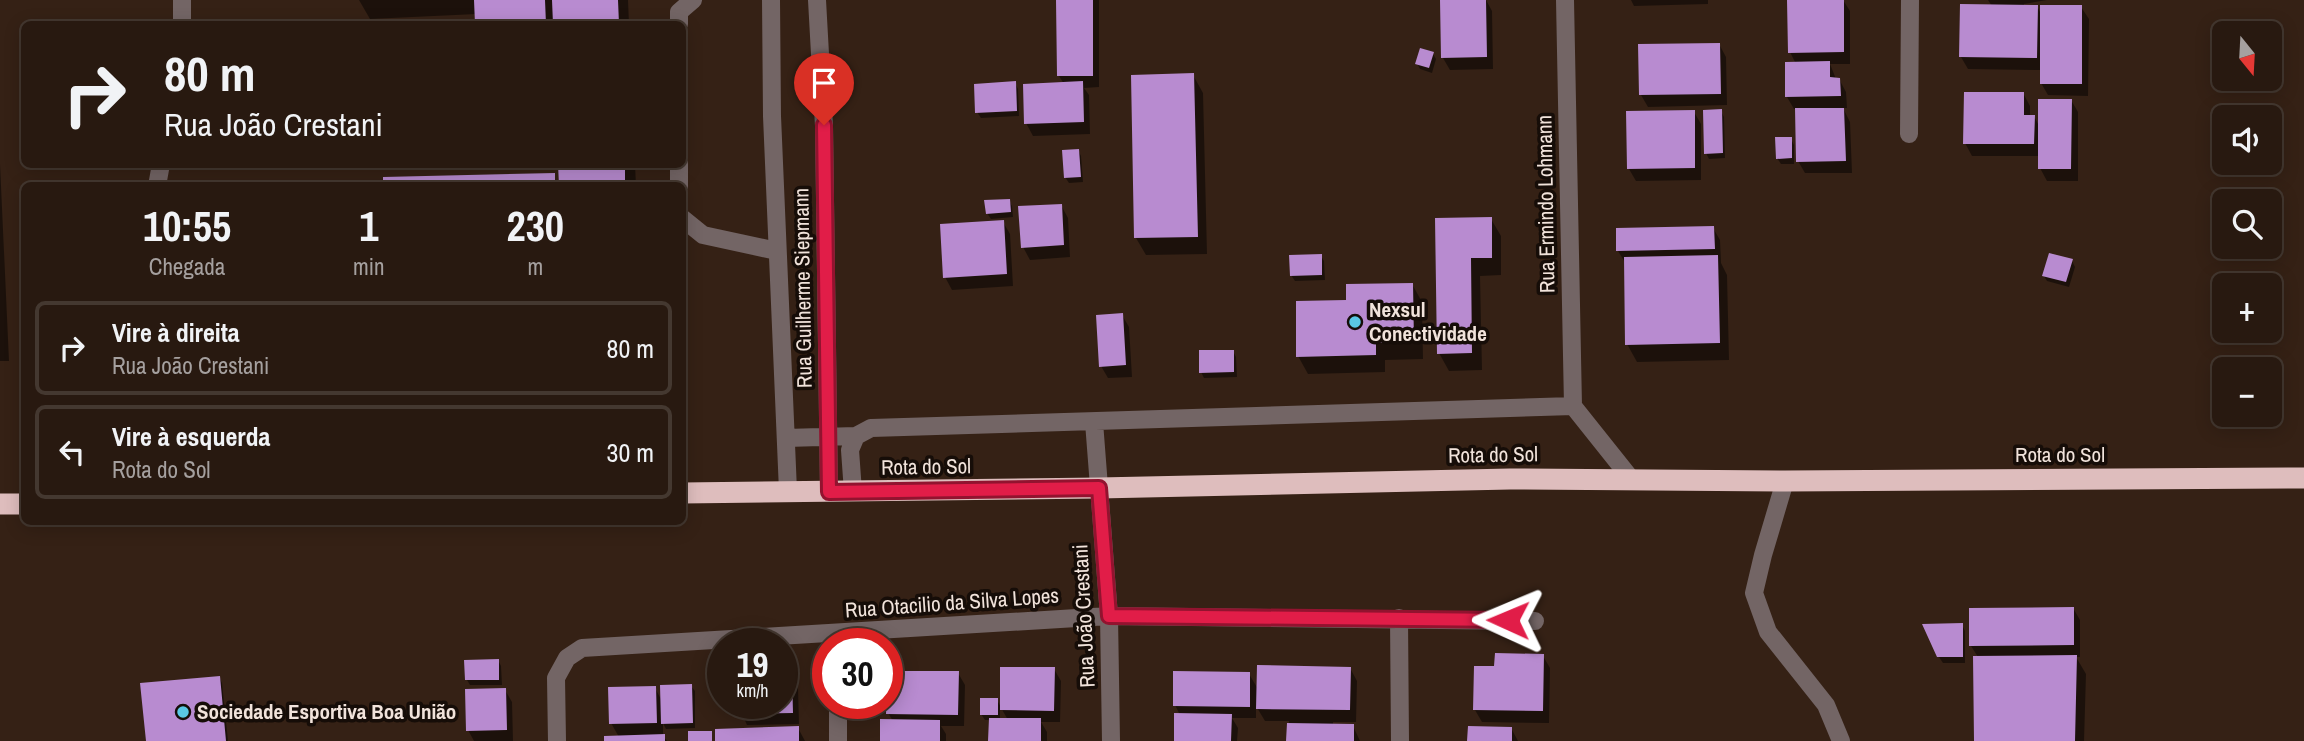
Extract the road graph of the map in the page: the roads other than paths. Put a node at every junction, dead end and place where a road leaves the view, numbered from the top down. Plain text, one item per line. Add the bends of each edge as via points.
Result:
1 (182, 0) edge
2 (692, 0) edge
3 (771, 0) edge
4 (817, 0) edge
5 (1565, 0) edge
6 (1910, 0) edge
7 (183, 21) edge
8 (679, 21) edge
9 (1909, 134) dead end
10 (686, 221) edge
11 (777, 251) junction
12 (1573, 406) junction
13 (1094, 422) junction
14 (856, 436) junction
15 (786, 438) junction
16 (828, 438) junction
17 (2304, 478) edge
18 (1632, 480) junction
19 (1785, 481) junction
20 (1099, 488) junction
21 (788, 491) junction
22 (829, 492) junction
23 (853, 492) junction
24 (686, 493) edge
25 (0, 504) edge
26 (21, 504) edge
27 (1109, 616) junction
28 (1399, 618) junction
29 (1535, 621) dead end
30 (903, 633) edge
31 (812, 639) edge
32 (838, 719) edge
33 (557, 741) edge
34 (838, 741) edge
35 (1111, 741) edge
36 (1400, 741) edge
37 (1841, 741) edge

1 - 7 street
2 - 8 street via 679,12
3 - 11 street, Rua Guilherme Siepmann
4 - 16 street, Rua Guilherme Siepmann via 824,125
5 - 12 street, Rua Ermindo Lohmann
6 - 9 street
10 - 11 street via 702,235
11 - 15 street, Rua Guilherme Siepmann
12 - 13 street
12 - 18 street
13 - 14 street via 871,428
13 - 20 street, Rua João Crestani
14 - 16 street
14 - 23 street via 850,450
15 - 16 street
15 - 21 street, Rua Guilherme Siepmann
16 - 22 street, Rua Guilherme Siepmann
17 - 19 highway, Rota do Sol
18 - 19 highway, Rota do Sol
18 - 20 highway, Rota do Sol
19 - 37 street via 1754,593 1768,632 1826,705
20 - 23 highway, Rota do Sol
20 - 27 street, Rua João Crestani
21 - 22 highway, Rota do Sol
21 - 24 highway, Rota do Sol
22 - 23 highway, Rota do Sol
25 - 26 highway
27 - 28 street, Rua Otacilio da Silva Lopes
27 - 30 street, Rua Otacilio da Silva Lopes
27 - 35 street, Rua João Crestani
28 - 29 street, Rua Otacilio da Silva Lopes
28 - 36 street
31 - 33 street, Rua Otacilio da Silva Lopes via 582,648 566,658 556,678
32 - 34 street

